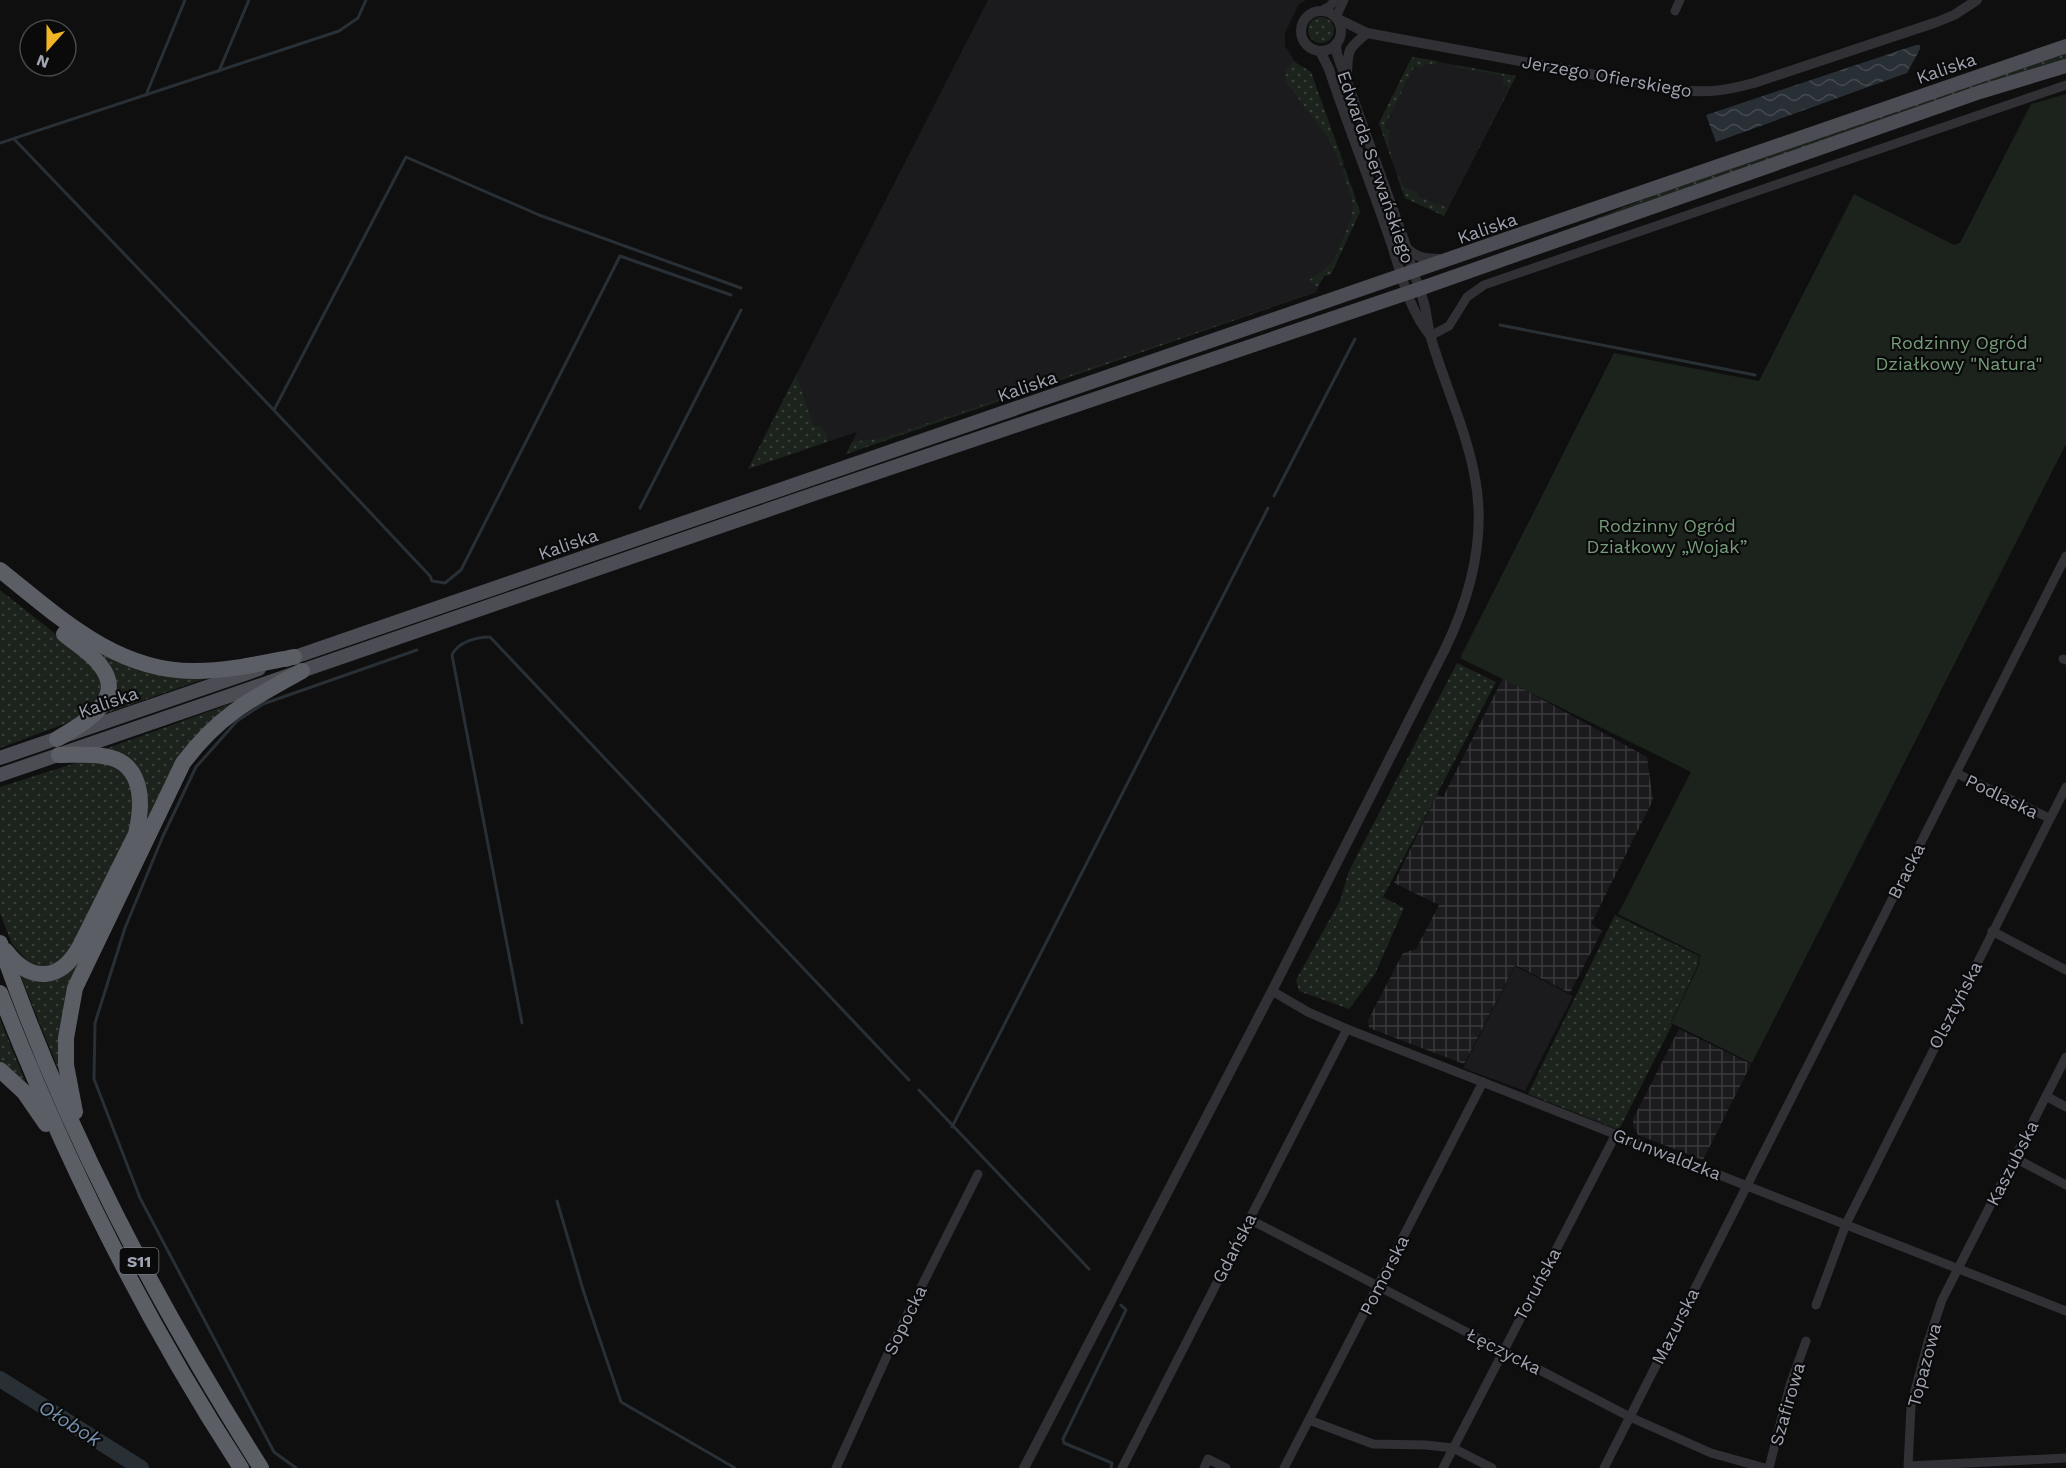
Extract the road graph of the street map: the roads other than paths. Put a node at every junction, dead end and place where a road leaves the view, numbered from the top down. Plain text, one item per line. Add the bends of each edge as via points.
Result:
1 (1335, 0) edge
2 (1344, 0) edge
3 (1680, 0) edge
4 (1977, 0) edge
5 (1323, 10) junction
6 (1675, 11) dead end
7 (1337, 18) junction
8 (1367, 33) junction
9 (1338, 42) junction
10 (2066, 46) edge
11 (1320, 51) junction
12 (2066, 66) edge
13 (1346, 75) junction
14 (2066, 85) edge
15 (1406, 246) junction
16 (1449, 260) junction
17 (1407, 274) junction
18 (1412, 292) junction
19 (1430, 336) junction
20 (2066, 556) edge
21 (0, 570) edge
22 (0, 583) edge
23 (298, 664) junction
24 (58, 747) junction
25 (0, 758) edge
26 (1956, 773) junction
27 (0, 775) edge
28 (2066, 787) edge
29 (2049, 819) junction
30 (1992, 931) junction
31 (0, 943) edge
32 (2066, 970) edge
33 (1272, 991) junction
34 (0, 993) edge
35 (1347, 1029) junction
36 (2066, 1057) edge
37 (0, 1070) edge
38 (1483, 1082) junction
39 (2046, 1096) junction
40 (2066, 1107) edge
41 (1616, 1134) junction
42 (82, 1145) junction
43 (2015, 1158) junction
44 (70, 1159) junction
45 (978, 1174) dead end
46 (1747, 1185) junction
47 (2066, 1185) edge
48 (1250, 1219) junction
49 (1846, 1224) junction
50 (1959, 1269) junction
51 (1378, 1287) junction
52 (1816, 1305) dead end
53 (2066, 1311) edge
54 (1806, 1341) dead end
55 (1502, 1350) junction
56 (1630, 1417) junction
57 (1309, 1420) junction
58 (1453, 1448) junction
59 (2066, 1458) edge
60 (241, 1468) edge
61 (261, 1468) edge
62 (836, 1468) edge
63 (1024, 1468) edge
64 (1122, 1468) edge
65 (1204, 1468) edge
66 (1226, 1468) edge
67 (1284, 1468) edge
68 (1443, 1468) edge
69 (1492, 1468) edge
70 (1604, 1468) edge
71 (1767, 1468) edge

1 - 5 street
2 - 7 street
3 - 6 street
4 - 8 street, Jerzego Ofierskiego via 1937,22 1754,83 1708,93
5 - 7 street
5 - 11 street via 1306,16 1300,28 1306,45
7 - 8 street
7 - 9 street via 1341,29
8 - 9 street
8 - 13 street via 1347,55
9 - 11 street
9 - 13 street, Edwarda Serwańskiego via 1336,49
10 - 16 main road, Kaliska
11 - 17 street, Edwarda Serwańskiego
12 - 18 main road, Kaliska via 1980,92
13 - 15 street, Edwarda Serwańskiego
14 - 19 street via 1484,285 1467,297 1449,326
15 - 16 street via 1421,258
15 - 17 street, Edwarda Serwańskiego
16 - 17 main road, Kaliska
17 - 18 street, Edwarda Serwańskiego
17 - 23 main road, Kaliska
18 - 19 street, Edwarda Serwańskiego via 1425,308
18 - 23 main road, Kaliska
19 - 33 street, Edwarda Serwańskiego via 1475,474 1478,522 1469,591 1445,649
20 - 26 street, Bracka
21 - 23 highway via 84,636 134,662 192,672
22 - 24 highway via 94,657 107,677 101,707
23 - 24 main road, Kaliska
23 - 42 highway via 218,723 183,763 75,988 66,1038 66,1065
24 - 25 main road, Kaliska
24 - 27 main road, Kaliska
24 - 31 highway via 116,760 127,767 141,801 136,834 81,946 65,967 44,975 31,972 12,959
26 - 29 street, Podlaska
26 - 46 street, Bracka
28 - 29 street, Olsztyńska
29 - 30 street, Olsztyńska
30 - 32 street
30 - 49 street, Olsztyńska
31 - 42 highway, S11 via 35,1039
33 - 35 street, Grunwaldzka
33 - 63 street, Edwarda Serwańskiego
34 - 44 highway, S11
35 - 38 street, Grunwaldzka
35 - 48 street, Gdańska
36 - 39 street, Kaszubska
37 - 44 highway via 24,1092
38 - 41 street, Grunwaldzka
38 - 51 street, Pomorska
39 - 40 street
39 - 43 street, Kaszubska
41 - 46 street, Grunwaldzka
41 - 55 street, Toruńska
42 - 61 highway, S11 via 169,1316
43 - 47 street
43 - 50 street, Kaszubska
44 - 60 highway, S11 via 147,1310
45 - 62 street, Sopocka via 891,1347
46 - 49 street, Grunwaldzka
46 - 56 street, Mazurska
48 - 51 street, Łęczycka
48 - 64 street, Gdańska
49 - 50 street, Grunwaldzka
49 - 52 street
50 - 53 street, Grunwaldzka
50 - 59 street, Topazowa via 1942,1300 1911,1407 1908,1466
51 - 55 street, Łęczycka
51 - 57 street, Pomorska
54 - 71 street, Szafirowa
55 - 56 street, Łęczycka
55 - 58 street, Toruńska
56 - 70 street, Mazurska
56 - 71 street, Łęczycka via 1711,1453
57 - 58 street via 1373,1444
57 - 67 street, Pomorska
58 - 68 street, Toruńska
58 - 69 street
65 - 66 street via 1208,1459

